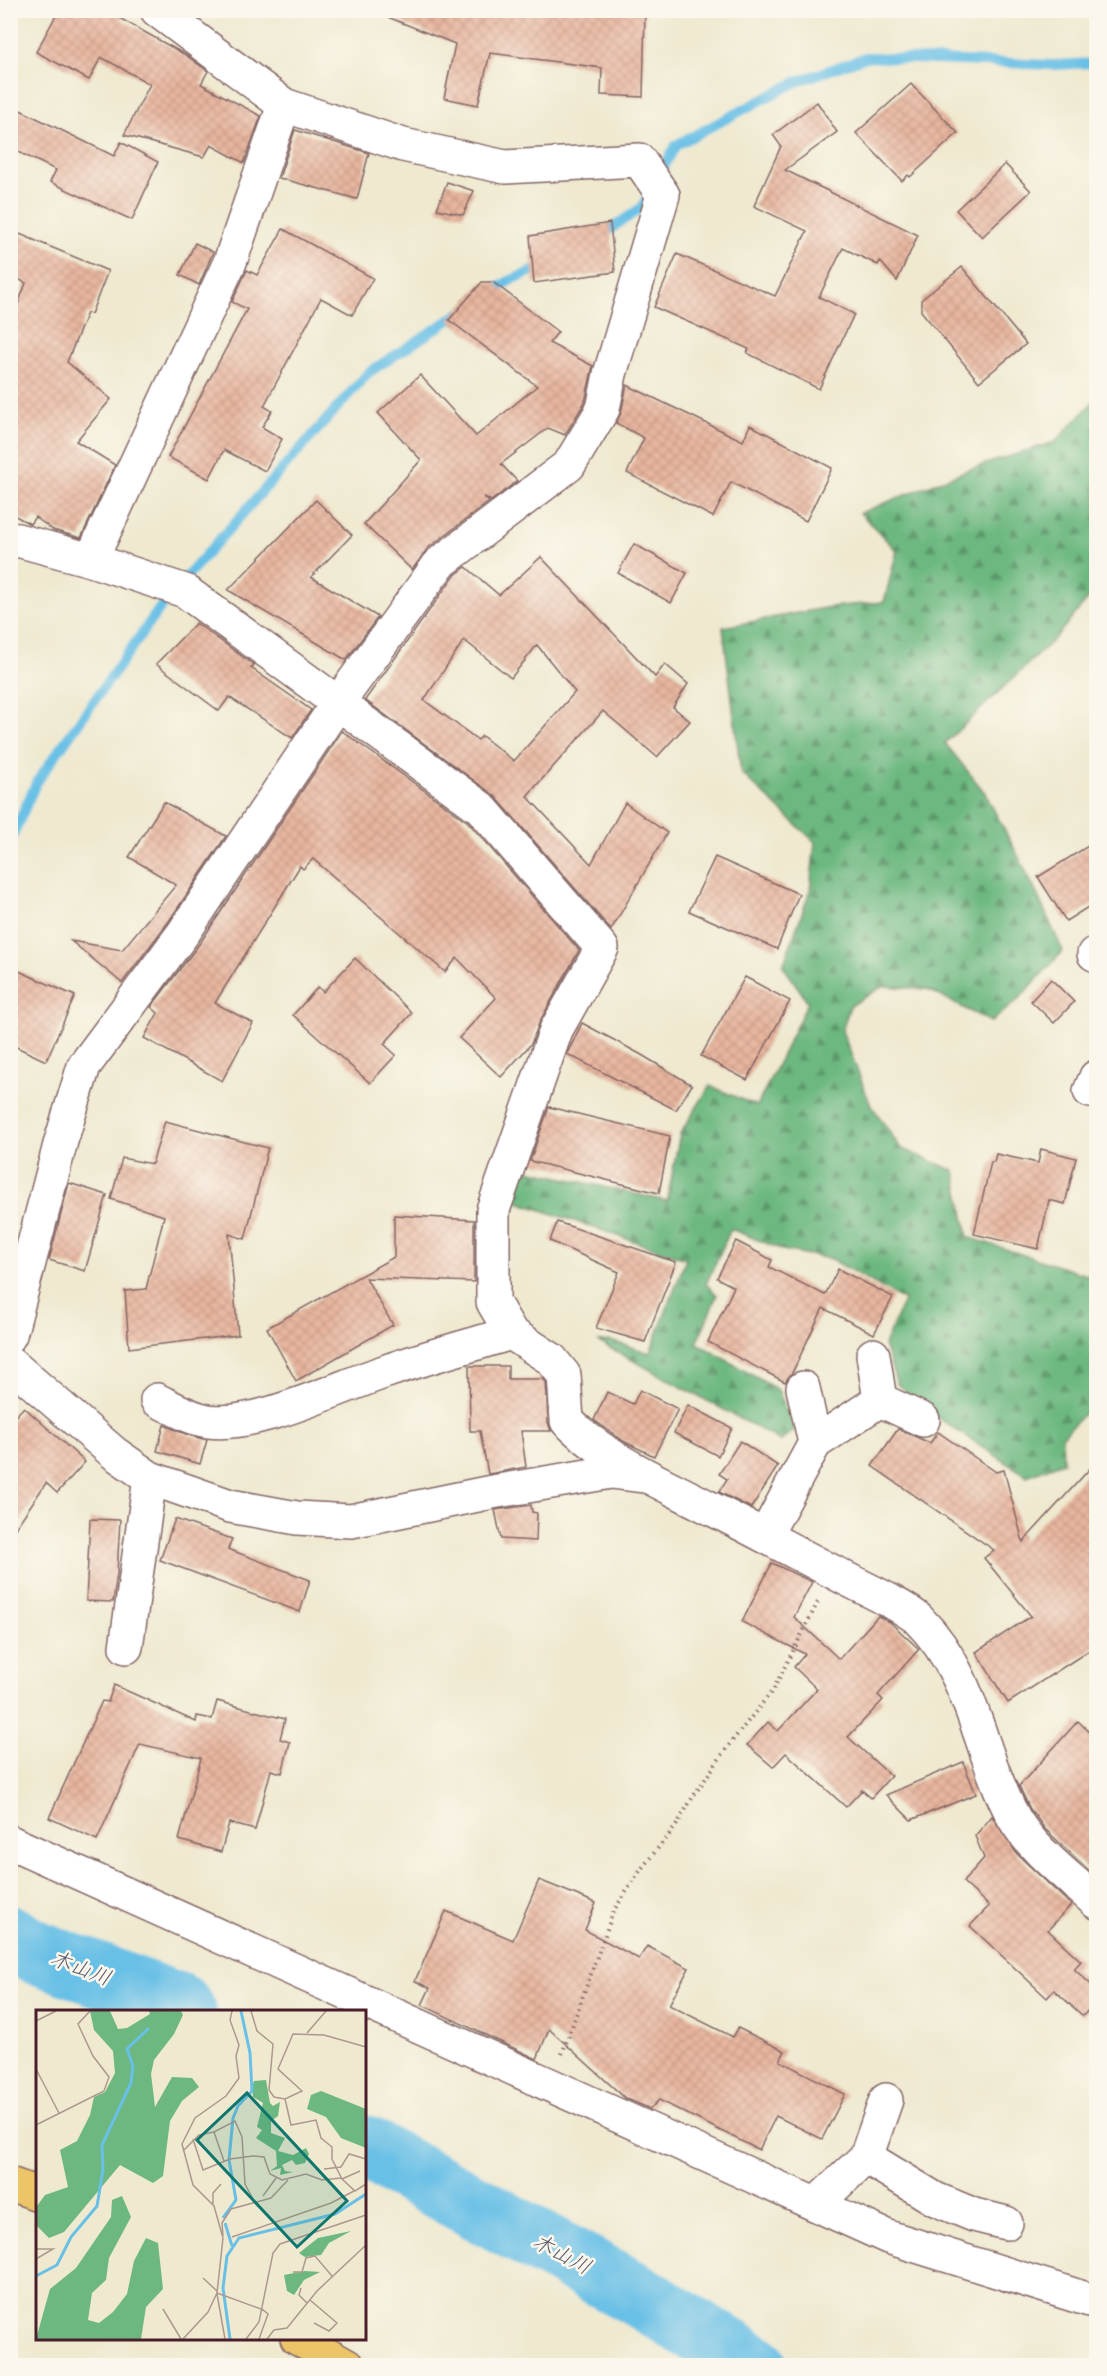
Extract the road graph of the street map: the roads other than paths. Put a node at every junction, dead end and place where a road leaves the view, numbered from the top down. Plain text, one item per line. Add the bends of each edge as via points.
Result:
1 (158, 10) edge
2 (284, 105) junction
3 (10, 538) edge
4 (91, 560) junction
5 (338, 703) junction
6 (511, 1333) junction
7 (10, 1335) edge
8 (873, 1355) dead end
9 (10, 1363) edge
10 (804, 1388) dead end
11 (157, 1400) dead end
12 (880, 1400) junction
13 (923, 1420) dead end
14 (815, 1443) junction
15 (651, 1477) junction
16 (150, 1478) junction
17 (765, 1536) junction
18 (126, 1647) dead end
19 (10, 1842) edge
20 (1096, 1902) edge
21 (886, 2100) dead end
22 (866, 2157) junction
23 (10, 2184) edge
24 (36, 2193) edge
25 (816, 2204) junction
26 (1006, 2223) dead end
27 (1096, 2302) edge
28 (301, 2340) edge
29 (347, 2366) edge

1 - 2 street
2 - 4 street via 230,262
2 - 5 street via 403,144 505,167 639,160 663,195 603,409 569,465 440,562
3 - 4 street
4 - 5 street via 185,591
5 - 6 street via 481,808 602,948 556,1030 493,1210 494,1302
5 - 7 street via 196,914 84,1066
6 - 11 street via 237,1421 208,1421
6 - 15 street via 551,1359 564,1376 567,1421 604,1452
8 - 12 street
9 - 16 street via 114,1453
10 - 14 street
12 - 13 street
12 - 14 street
14 - 17 street
15 - 16 street via 611,1472 351,1521 297,1518 230,1506
15 - 17 street
16 - 18 street
17 - 20 street via 916,1618 946,1652 962,1682 998,1786 1016,1820 1039,1848
19 - 25 street
21 - 22 street
22 - 25 street
22 - 26 street via 935,2199
23 - 24 main road
25 - 27 street via 888,2237
28 - 29 main road

